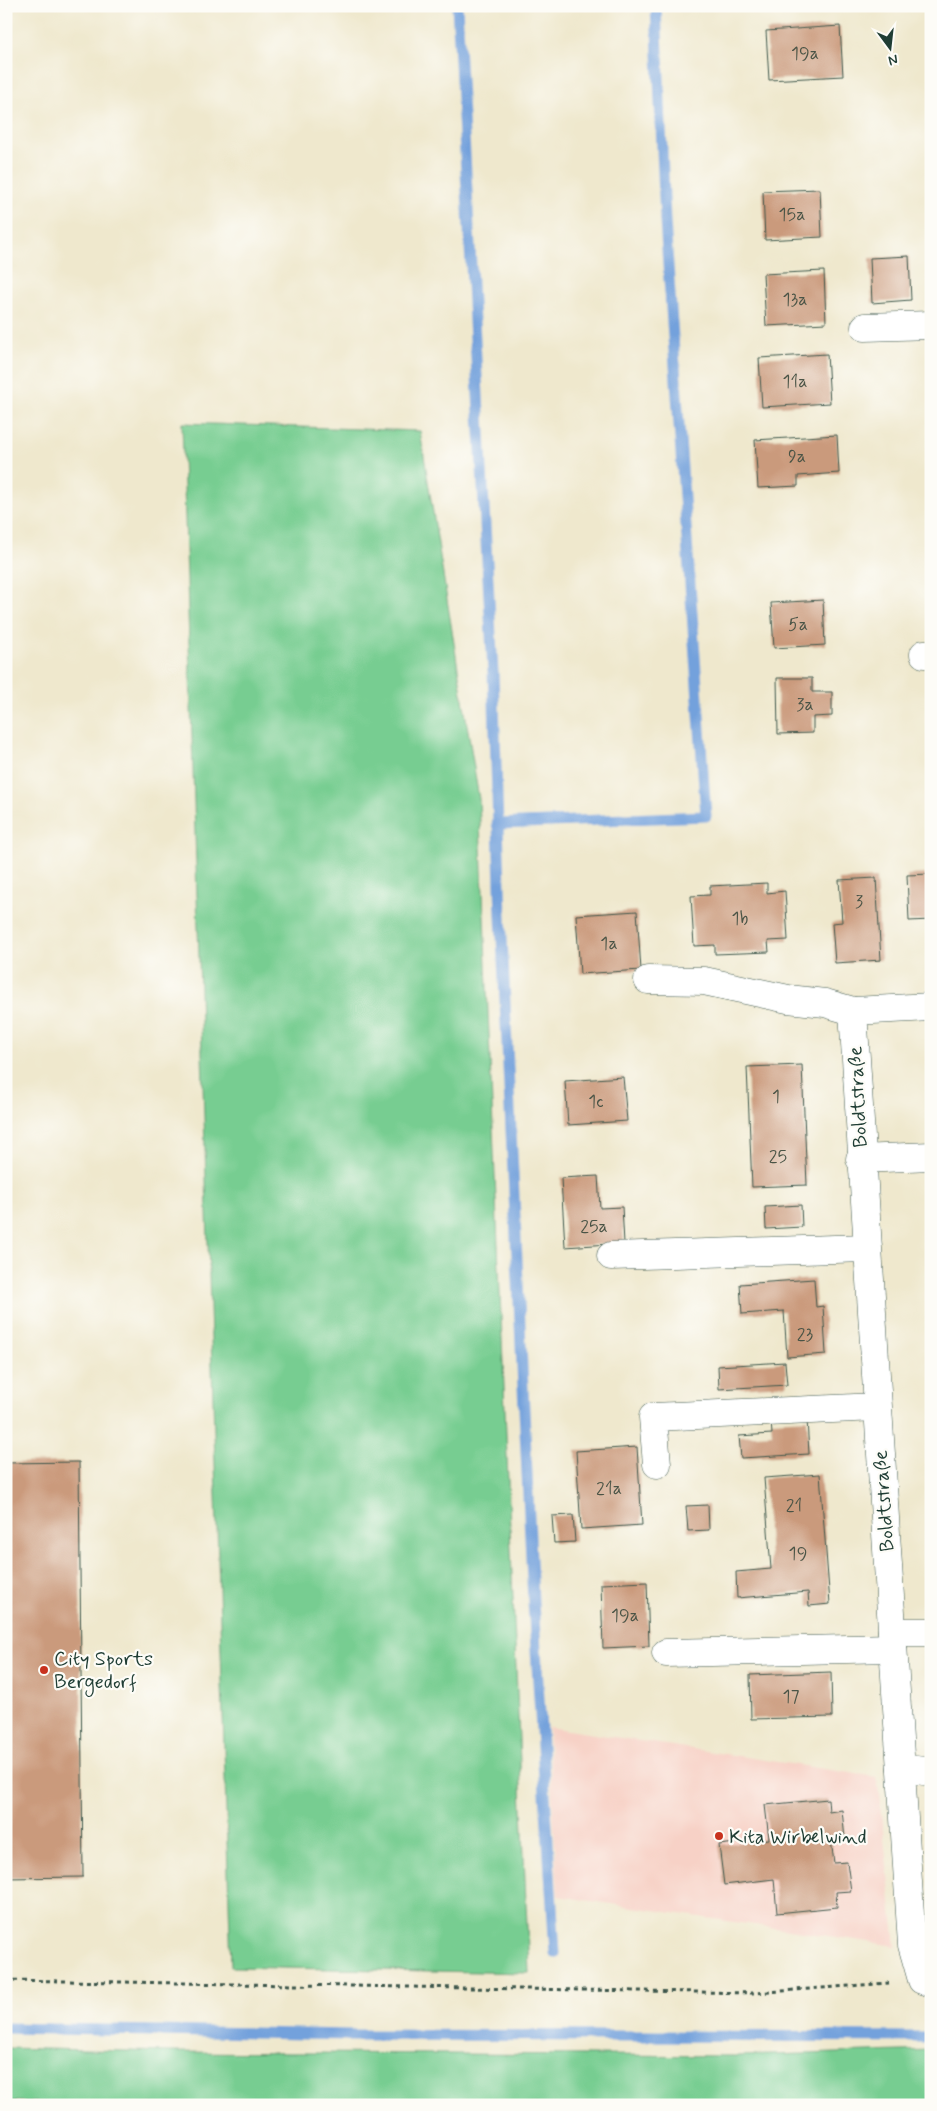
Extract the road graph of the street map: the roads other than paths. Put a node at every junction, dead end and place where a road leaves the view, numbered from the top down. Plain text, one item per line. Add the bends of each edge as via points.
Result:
1 (931, 325) edge
2 (865, 327) dead end
3 (648, 980) dead end
4 (931, 1007) edge
5 (853, 1011) junction
6 (931, 1156) edge
7 (860, 1159) junction
8 (866, 1248) junction
9 (611, 1256) dead end
10 (877, 1407) junction
11 (657, 1464) dead end
12 (931, 1632) edge
13 (892, 1640) junction
14 (666, 1653) dead end
15 (901, 1768) junction
16 (931, 1772) edge
17 (926, 1981) edge

1 - 2 street
3 - 5 street via 704,981 788,1000 826,1003
4 - 5 street
5 - 7 street, Boldtstraße
6 - 7 street
7 - 8 street, Boldtstraße
8 - 9 street
8 - 10 street, Boldtstraße
10 - 11 street via 653,1417
10 - 13 street, Boldtstraße
12 - 13 street
13 - 14 street
13 - 15 street, Boldtstraße
15 - 16 street
15 - 17 street, Boldtstraße via 912,1946

